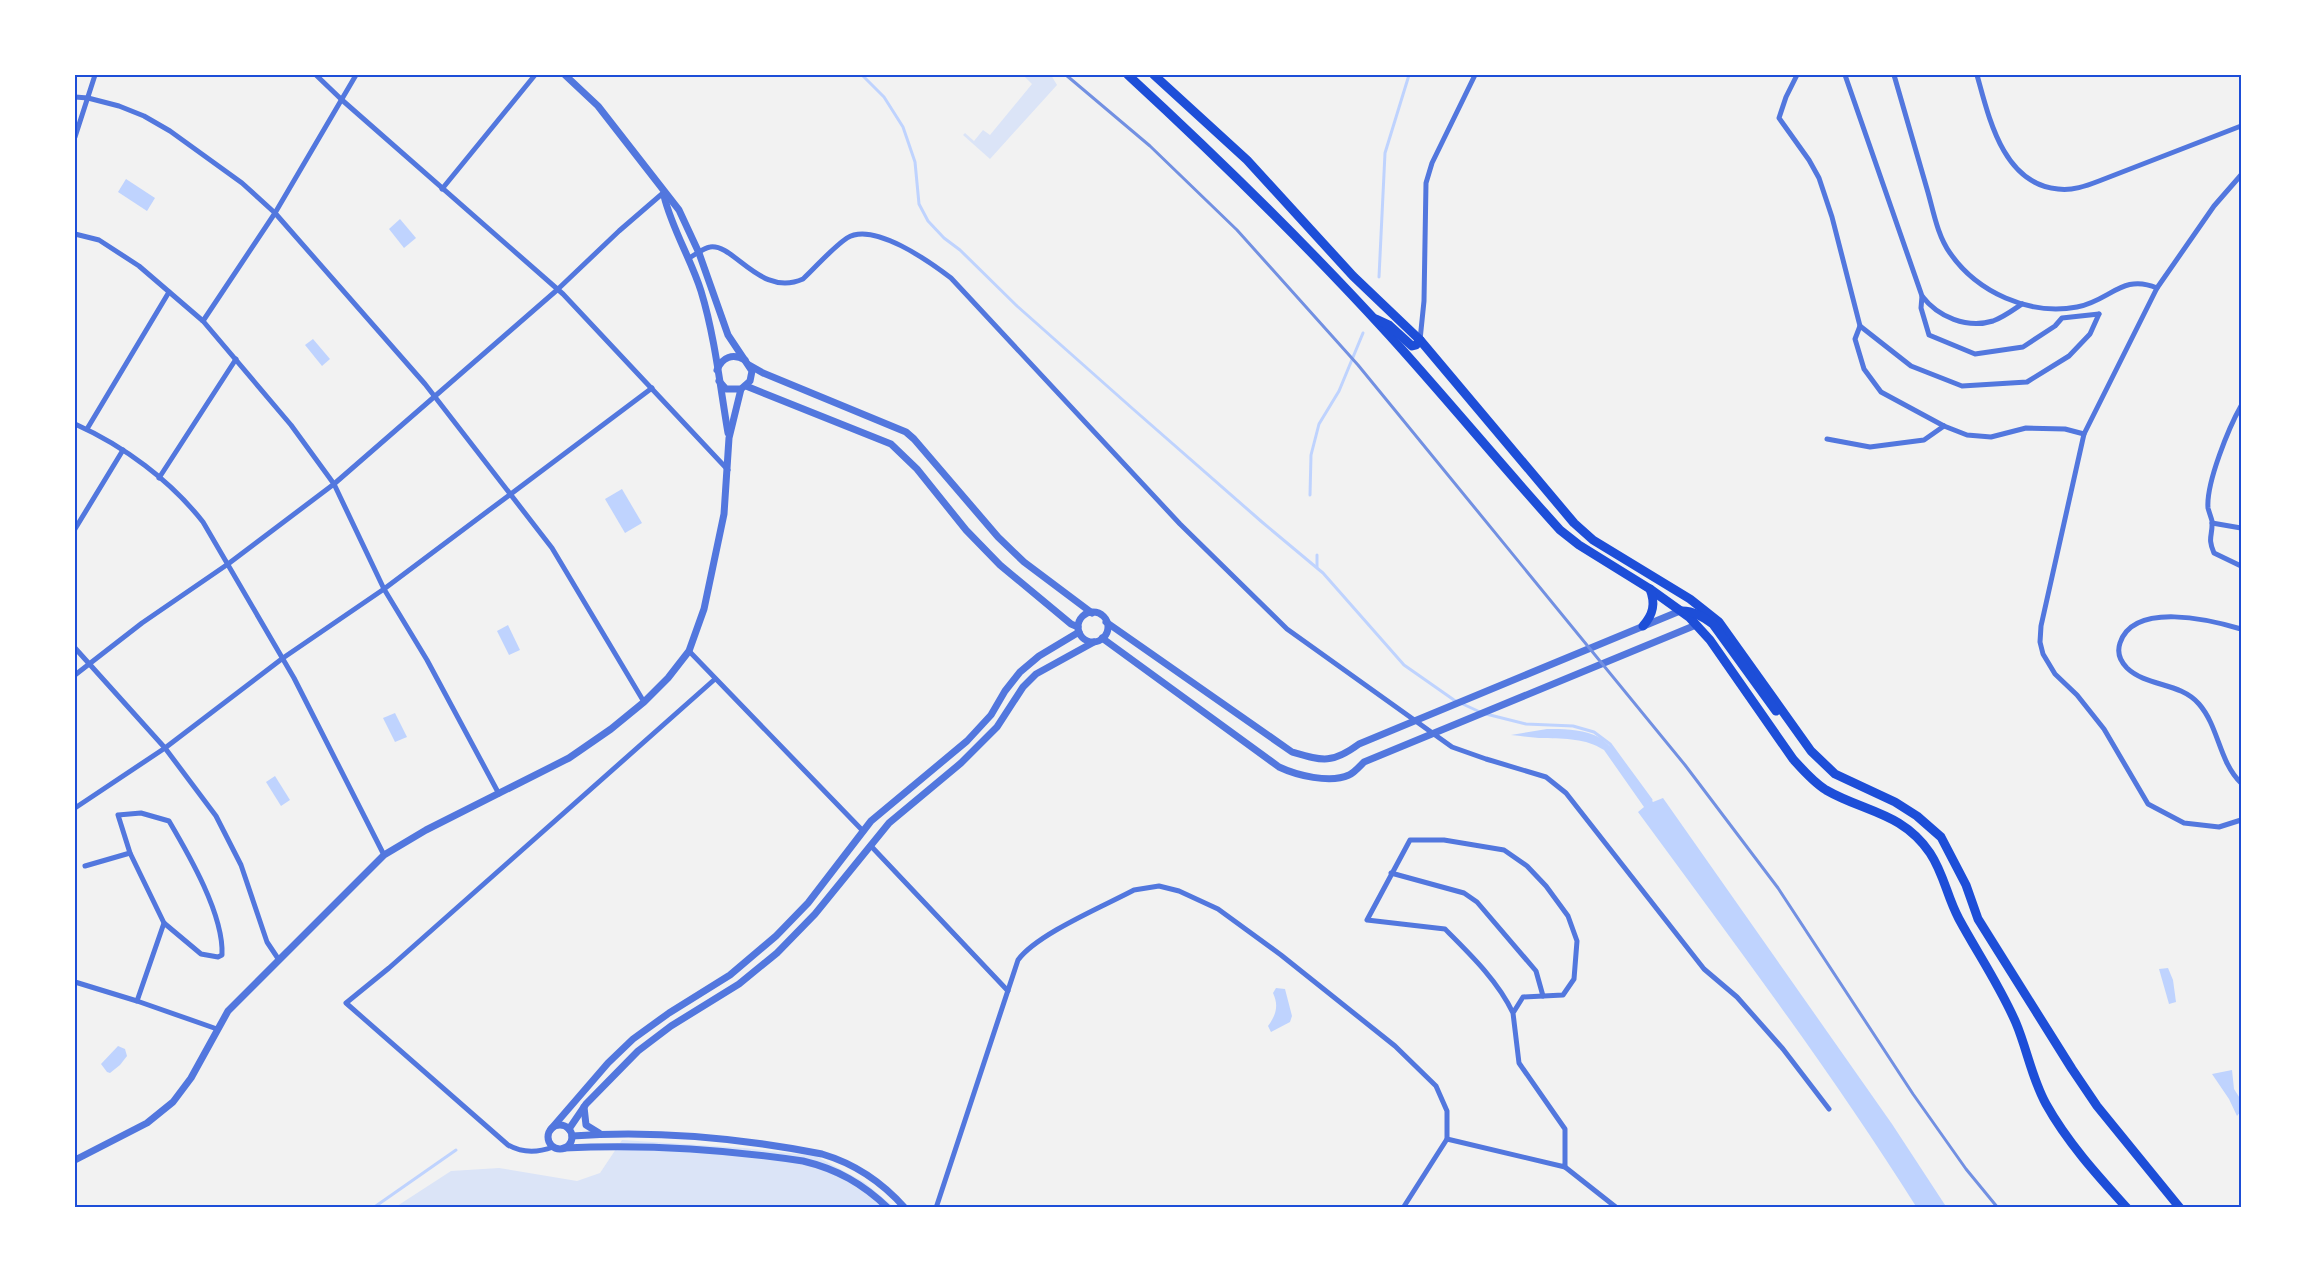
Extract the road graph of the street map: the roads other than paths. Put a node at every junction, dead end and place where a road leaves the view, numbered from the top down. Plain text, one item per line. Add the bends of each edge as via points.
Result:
1 (95, 75) edge
2 (316, 75) edge
3 (357, 75) edge
4 (535, 75) edge
5 (565, 75) edge
6 (1128, 75) edge
7 (1154, 75) edge
8 (1475, 75) edge
9 (1797, 75) edge
10 (1845, 75) edge
11 (1894, 75) edge
12 (1977, 75) edge
13 (75, 97) edge
14 (88, 98) junction
15 (342, 100) junction
16 (2241, 126) edge
17 (75, 137) edge
18 (2241, 176) edge
19 (442, 189) junction
20 (663, 193) junction
21 (275, 213) junction
22 (75, 234) edge
23 (699, 253) junction
24 (689, 258) junction
25 (2157, 288) junction
26 (557, 290) junction
27 (169, 292) junction
28 (1922, 296) junction
29 (2022, 304) junction
30 (1373, 318) junction
31 (203, 321) junction
32 (1860, 326) junction
33 (1419, 340) junction
34 (236, 359) junction
35 (747, 362) junction
36 (717, 370) junction
37 (719, 381) junction
38 (652, 388) junction
39 (744, 388) junction
40 (436, 397) junction
41 (2241, 406) edge
42 (75, 424) edge
43 (1944, 426) junction
44 (87, 429) junction
45 (2084, 434) junction
46 (729, 438) junction
47 (1827, 439) dead end
48 (123, 450) junction
49 (728, 471) junction
50 (159, 478) junction
51 (334, 484) junction
52 (509, 494) junction
53 (2212, 523) junction
54 (2241, 528) edge
55 (75, 529) edge
56 (228, 564) junction
57 (2241, 566) edge
58 (384, 589) junction
59 (1650, 589) junction
60 (1690, 599) junction
61 (1680, 611) junction
62 (1092, 613) junction
63 (1697, 614) junction
64 (1106, 622) junction
65 (1696, 625) junction
66 (1643, 626) junction
67 (1078, 629) junction
68 (2241, 629) edge
69 (1102, 638) junction
70 (1094, 642) junction
71 (75, 648) edge
72 (689, 651) junction
73 (283, 658) junction
74 (90, 663) junction
75 (75, 675) edge
76 (715, 679) junction
77 (644, 702) junction
78 (165, 748) junction
79 (1811, 751) junction
80 (2241, 783) edge
81 (499, 794) junction
82 (75, 808) edge
83 (2241, 820) edge
84 (863, 831) junction
85 (870, 844) junction
86 (130, 854) junction
87 (384, 855) junction
88 (85, 866) dead end
89 (1391, 873) junction
90 (164, 923) junction
91 (279, 960) junction
92 (75, 982) edge
93 (1008, 991) junction
94 (1543, 996) junction
95 (137, 1001) junction
96 (1513, 1013) junction
97 (217, 1029) junction
98 (584, 1106) junction
99 (1829, 1109) dead end
100 (551, 1129) junction
101 (571, 1132) junction
102 (601, 1134) junction
103 (1447, 1139) junction
104 (553, 1147) junction
105 (564, 1148) junction
106 (75, 1160) edge
107 (1565, 1167) junction
108 (888, 1208) edge
109 (905, 1208) edge
110 (936, 1208) edge
111 (1402, 1208) edge
112 (1617, 1208) edge
113 (2127, 1208) edge
114 (2180, 1208) edge

1 - 14 street
2 - 15 street
3 - 15 street
4 - 19 street
5 - 20 street via 598,106
6 - 30 main road via 1212,154
7 - 33 main road via 1247,160 1353,276
8 - 33 street via 1431,163 1426,183 1424,301
9 - 32 street via 1779,118 1819,178
10 - 28 street
11 - 29 street via 1948,252 1971,278
12 - 16 street via 2000,147 2034,182 2058,189 2099,181
13 - 14 street
14 - 17 street
14 - 21 street via 144,116 170,131 242,183
15 - 19 street
15 - 21 street
18 - 25 street via 2214,206
19 - 26 street
20 - 23 street via 679,210
20 - 24 street
20 - 26 street
21 - 31 street
21 - 40 street
22 - 27 street via 99,240
23 - 24 street
23 - 35 street via 729,335
23 - 99 street via 709,247 718,248 756,274 785,284 803,279 848,237 860,233 888,240 931,263 959,287 1180,524 1287,630 1452,747 1546,777 1566,793 1704,969 1783,1049
24 - 36 street via 712,334
25 - 29 street via 2133,282 2098,301 2077,307 2048,310
25 - 45 street
26 - 38 street
26 - 40 street
27 - 31 street
27 - 44 street
28 - 29 street via 1932,309 1962,322 1991,321
28 - 32 street via 1921,308 1929,335 1976,354 2023,347 2062,318 2099,314 2090,334 2069,356 2027,382 1984,385 1962,386 1911,366
30 - 33 main road via 1389,325 1412,346
30 - 59 main road via 1560,530
31 - 34 street
32 - 43 street via 1855,339 1864,369 1881,392
33 - 60 main road via 1574,523 1593,540
34 - 50 street
34 - 51 street
35 - 36 street via 729,357
35 - 39 street via 751,376
35 - 62 street via 906,432 998,537 1024,562
36 - 37 street
37 - 39 street via 726,389
37 - 46 street
38 - 49 street
38 - 52 street
39 - 46 street
39 - 67 street via 891,444 1000,565
40 - 51 street
40 - 52 street
41 - 53 street via 2212,479 2208,506
42 - 44 street
43 - 45 street via 1967,435 1991,437 2026,428 2065,429
43 - 47 street via 1924,440 1870,447
44 - 48 street
45 - 83 street via 2041,626 2043,654 2055,674 2104,729 2148,804 2184,823 2219,827
46 - 49 street
48 - 50 street
48 - 55 street
49 - 72 street via 717,551 704,609
50 - 56 street via 188,503
51 - 56 street
51 - 58 street
52 - 58 street
52 - 77 street via 552,548
53 - 54 street
53 - 57 street via 2209,542 2214,553
56 - 73 street
56 - 74 street
58 - 73 street
58 - 81 street
59 - 61 main road
59 - 66 main road via 1653,604 1650,618
60 - 63 main road
60 - 79 main road via 1724,626
61 - 63 main road
61 - 65 main road
61 - 66 street
62 - 64 street via 1101,615
62 - 67 street via 1081,619
63 - 65 main road
63 - 79 main road via 1719,631 1775,710
64 - 66 street via 1292,752 1327,759 1341,757 1359,744
64 - 69 street via 1107,631
65 - 69 street via 1364,762 1349,775 1334,778 1295,775 1279,767
65 - 113 main road via 1808,776 1835,794 1890,817 1929,851 1942,872 1958,916 2001,991 2046,1104
67 - 70 street via 1084,639
67 - 84 street via 1020,672 991,715 967,741
68 - 80 street via 2176,616 2150,619 2129,628 2120,643 2119,658 2139,677 2191,695 2206,711 2230,773
69 - 70 street
70 - 85 street via 1036,674 997,727
71 - 74 street
72 - 76 street
72 - 77 street
73 - 78 street
73 - 87 street
74 - 75 street
74 - 78 street
76 - 84 street
76 - 104 street via 346,1003 508,1145 528,1152
77 - 81 street via 569,758
78 - 82 street
78 - 91 street via 225,830 267,942
79 - 114 main road via 1835,774 1895,802 1941,837 1966,885 1978,919 2072,1069
81 - 87 street
84 - 100 street via 808,903 776,936 730,975 633,1039
85 - 93 street
85 - 98 street via 815,914 777,953 739,984 638,1051
86 - 88 street
86 - 90 street
86 - 90 street via 118,815 141,813 169,821 193,862 214,914 222,955 201,954
87 - 91 street
89 - 94 street via 1464,893 1477,902 1536,971
89 - 94 street via 1410,840 1444,840 1504,850 1527,866 1568,916 1577,941 1574,979 1563,995
89 - 96 street via 1367,920 1445,929 1493,981
90 - 95 street
91 - 97 street via 228,1011
92 - 95 street
93 - 103 street via 1018,960 1043,938 1134,890 1159,886 1179,891 1218,909 1395,1046 1436,1086 1447,1111
93 - 110 street
94 - 96 street via 1523,997
95 - 97 street
96 - 107 street via 1519,1063 1565,1129
97 - 106 street via 191,1078 173,1102 147,1123
98 - 101 street
98 - 102 street via 586,1125
100 - 101 street via 562,1125
100 - 104 street via 548,1136
101 - 102 street
101 - 105 street via 570,1143
102 - 109 street via 684,1135 822,1154 869,1175
103 - 107 street
103 - 111 street
104 - 105 street
105 - 108 street via 675,1147 803,1161 842,1174
107 - 112 street

